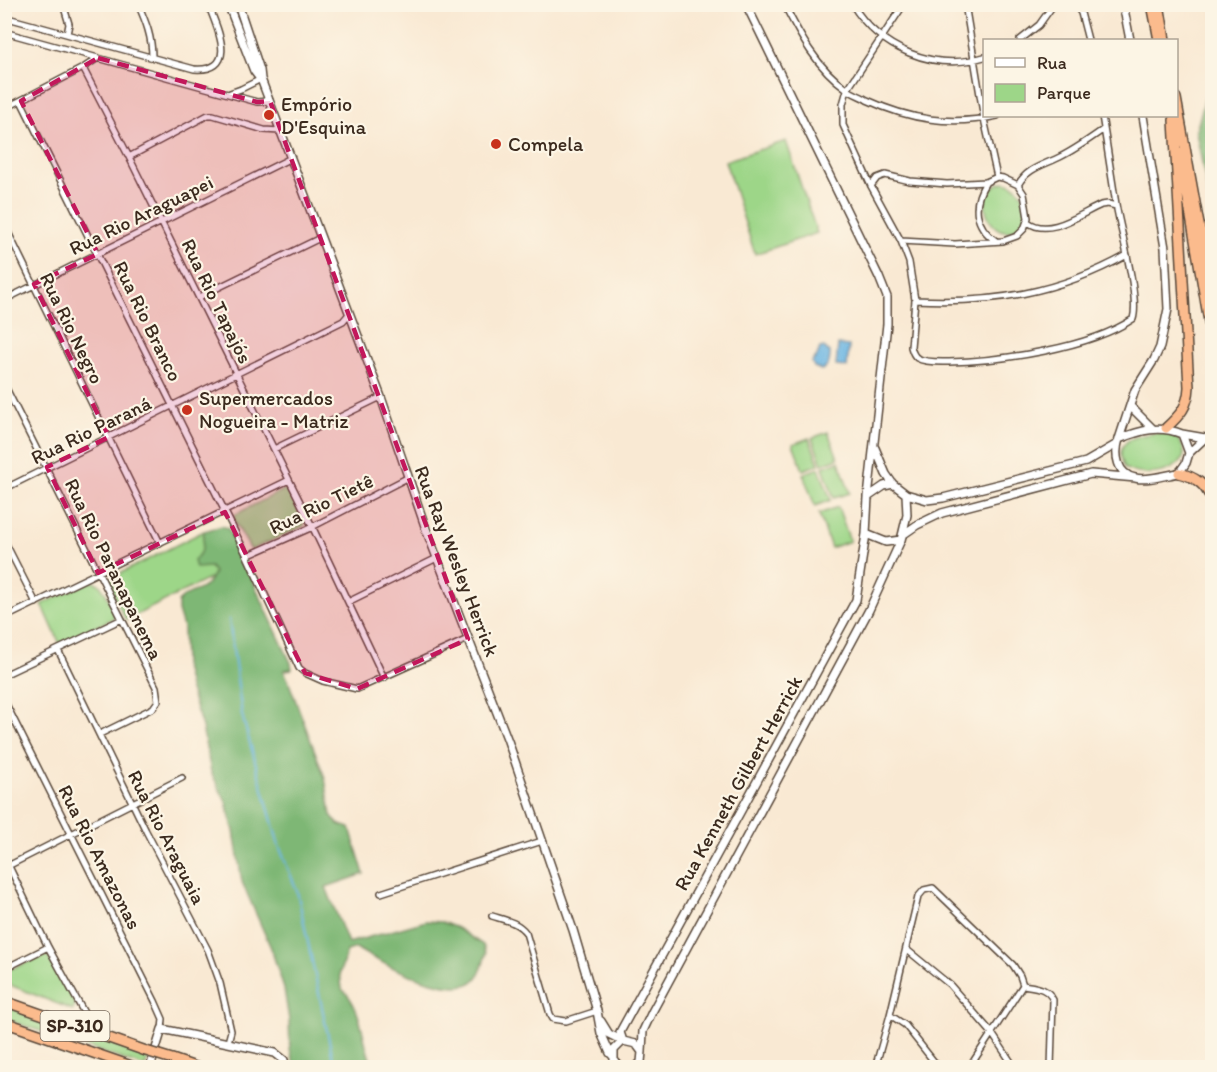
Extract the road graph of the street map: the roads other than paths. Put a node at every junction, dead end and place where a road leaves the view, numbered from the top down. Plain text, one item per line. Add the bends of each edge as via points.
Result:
1 (63, 4) edge
2 (138, 4) edge
3 (208, 4) edge
4 (228, 4) edge
5 (238, 4) edge
6 (746, 4) edge
7 (784, 4) edge
8 (852, 4) edge
9 (904, 4) edge
10 (965, 4) edge
11 (1054, 4) edge
12 (1075, 4) edge
13 (1123, 4) edge
14 (1152, 4) edge
15 (1160, 4) edge
16 (4, 17) edge
17 (4, 32) edge
18 (67, 34) junction
19 (881, 37) junction
20 (1021, 39) edge
21 (1088, 39) edge
22 (1130, 39) edge
23 (1159, 39) edge
24 (1166, 39) edge
25 (98, 57) junction
26 (152, 57) junction
27 (983, 57) edge
28 (973, 60) junction
29 (83, 68) junction
30 (261, 79) junction
31 (847, 90) junction
32 (228, 93) junction
33 (21, 100) junction
34 (270, 101) junction
35 (1178, 108) edge
36 (4, 109) edge
37 (983, 113) edge
38 (990, 117) edge
39 (1102, 117) edge
40 (1143, 117) edge
41 (984, 118) junction
42 (1174, 118) edge
43 (1104, 129) junction
44 (280, 130) junction
45 (129, 157) junction
46 (291, 158) junction
47 (997, 177) junction
48 (986, 182) junction
49 (1018, 185) junction
50 (871, 186) junction
51 (1196, 201) junction
52 (1116, 206) junction
53 (160, 222) junction
54 (1028, 222) junction
55 (4, 224) edge
56 (320, 238) junction
57 (901, 241) junction
58 (997, 241) junction
59 (1212, 250) edge
60 (98, 254) junction
61 (1127, 255) junction
62 (34, 284) junction
63 (1212, 296) edge
64 (199, 297) junction
65 (4, 300) edge
66 (915, 300) junction
67 (350, 314) junction
68 (1212, 339) edge
69 (236, 374) junction
70 (4, 384) edge
71 (381, 397) junction
72 (172, 406) junction
73 (1131, 407) junction
74 (1166, 428) junction
75 (1153, 429) junction
76 (1182, 434) junction
77 (109, 437) junction
78 (1210, 437) edge
79 (1118, 441) junction
80 (874, 446) junction
81 (274, 449) junction
82 (1189, 453) junction
83 (47, 467) junction
84 (1179, 473) junction
85 (407, 478) junction
86 (1136, 478) junction
87 (289, 480) junction
88 (893, 484) junction
89 (4, 489) edge
90 (906, 494) junction
91 (868, 497) junction
92 (1212, 500) edge
93 (225, 512) junction
94 (312, 526) junction
95 (866, 534) junction
96 (903, 537) junction
97 (4, 540) edge
98 (160, 543) junction
99 (247, 556) junction
100 (437, 558) junction
101 (98, 573) junction
102 (348, 602) junction
103 (36, 603) junction
104 (4, 618) edge
105 (122, 620) junction
106 (468, 639) junction
107 (58, 650) junction
108 (4, 675) edge
109 (384, 678) junction
110 (4, 700) edge
111 (100, 734) junction
112 (182, 778) dead end
113 (132, 802) junction
114 (71, 833) junction
115 (542, 841) junction
116 (4, 856) edge
117 (7, 866) edge
118 (381, 892) dead end
119 (492, 916) dead end
120 (48, 947) junction
121 (906, 949) junction
122 (4, 969) edge
123 (1023, 985) junction
124 (4, 1001) edge
125 (598, 1014) junction
126 (890, 1016) junction
127 (4, 1022) edge
128 (162, 1029) junction
129 (991, 1032) junction
130 (94, 1033) junction
131 (622, 1041) junction
132 (228, 1042) junction
133 (642, 1052) junction
134 (614, 1058) junction
135 (639, 1066) edge
136 (620, 1067) edge
137 (137, 1068) edge
138 (150, 1068) edge
139 (198, 1068) edge
140 (286, 1068) edge
141 (610, 1068) edge
142 (875, 1068) edge
143 (939, 1068) edge
144 (969, 1068) edge
145 (1015, 1068) edge
146 (1051, 1068) edge

1 - 18 street via 69,24
2 - 26 street via 152,43
3 - 26 street via 223,48 221,58 212,67 194,69
4 - 30 street, Rua Ray Wesley Herrick via 254,71
5 - 30 street, Rua Ray Wesley Herrick
6 - 80 street via 887,297
7 - 31 street via 807,48
8 - 19 street
9 - 19 street
10 - 28 street
11 - 20 street via 1039,25
12 - 21 street
13 - 22 street
14 - 23 highway
15 - 24 highway
16 - 18 street
17 - 25 street
18 - 26 street
19 - 28 street via 927,59
19 - 31 street
25 - 29 street
25 - 32 street
27 - 28 street
28 - 37 street
29 - 33 street
29 - 45 street, Rua Rio Tapajós
30 - 32 street
30 - 34 street, Rua Ray Wesley Herrick
31 - 41 street via 914,117 943,122
31 - 50 street via 843,125
32 - 34 street via 258,102
33 - 36 street
33 - 60 street, Rua Rio Branco
34 - 44 street, Rua Ray Wesley Herrick
35 - 51 highway
38 - 41 street
39 - 43 street
40 - 73 street via 1165,248 1168,309 1160,347 1135,390
41 - 47 street
42 - 68 highway
42 - 74 highway via 1189,387 1184,410
43 - 49 street via 1023,175
43 - 52 street
44 - 45 street via 264,130 208,115
44 - 46 street, Rua Ray Wesley Herrick
45 - 53 street, Rua Rio Tapajós
46 - 53 street, Rua Rio Araguapei
46 - 56 street, Rua Ray Wesley Herrick
47 - 48 street
47 - 49 street
48 - 50 street via 930,183 885,175
48 - 58 street via 978,200 978,218 983,230
49 - 54 street via 1028,206
50 - 57 street
51 - 59 highway
51 - 63 highway
52 - 54 street via 1101,205 1048,228
52 - 61 street
53 - 60 street, Rua Rio Araguapei
53 - 64 street, Rua Rio Tapajós
54 - 58 street via 1017,236
55 - 62 street, Rua Rio Negro
56 - 64 street
56 - 67 street, Rua Ray Wesley Herrick
57 - 58 street
57 - 66 street
60 - 62 street, Rua Rio Araguapei
60 - 72 street, Rua Rio Branco
61 - 66 street via 1078,279 1011,297
61 - 66 street via 1133,319 1054,349 973,361 917,358 911,347
62 - 65 street, Rua Rio Araguapei
62 - 77 street, Rua Rio Negro
64 - 69 street, Rua Rio Tapajós
67 - 69 street, Rua Rio Paraná
67 - 71 street, Rua Ray Wesley Herrick
69 - 72 street, Rua Rio Paraná
69 - 81 street, Rua Rio Tapajós
70 - 83 street, Rua Rio Paranapanema
71 - 81 street
71 - 85 street, Rua Ray Wesley Herrick
72 - 77 street, Rua Rio Paraná
72 - 93 street, Rua Rio Branco
73 - 75 street
73 - 79 street
74 - 75 street
74 - 76 street
75 - 79 street
76 - 78 street
76 - 82 street
77 - 83 street, Rua Rio Paraná
77 - 98 street, Rua Rio Negro
78 - 82 street
79 - 86 street via 1117,464
79 - 90 street via 1086,462 943,498 927,500
80 - 88 street
80 - 91 street
81 - 87 street, Rua Rio Tapajós
82 - 84 street
83 - 89 street, Rua Rio Paraná
83 - 101 street, Rua Rio Paranapanema
84 - 86 street
84 - 92 highway via 1199,481
85 - 94 street, Rua Rio Tietê
85 - 100 street, Rua Ray Wesley Herrick
86 - 96 street via 1091,474 942,513
87 - 93 street
87 - 94 street, Rua Rio Tapajós
88 - 90 street
88 - 91 street
90 - 96 street
91 - 95 street
93 - 98 street
93 - 99 street, Rua Rio Branco
94 - 99 street, Rua Rio Tietê
94 - 102 street, Rua Rio Tapajós
95 - 96 street via 886,542
95 - 131 street, Rua Kenneth Gilbert Herrick via 856,600 620,1032
96 - 133 street via 869,610 652,1012 643,1030
97 - 103 street
98 - 101 street
99 - 109 street, Rua Rio Branco via 295,660 305,673 357,689
100 - 102 street
100 - 106 street, Rua Ray Wesley Herrick
101 - 103 street
101 - 105 street, Rua Rio Paranapanema
102 - 109 street, Rua Rio Tapajós
103 - 104 street
105 - 107 street
105 - 111 street, Rua Rio Paranapanema via 156,687 158,701 139,716
106 - 109 street, Rua Rio Branco
106 - 115 street, Rua Ray Wesley Herrick
107 - 108 street
107 - 111 street, Rua Rio Araguaia
110 - 114 street, Rua Rio Amazonas
111 - 113 street, Rua Rio Araguaia
112 - 113 street
113 - 114 street
113 - 132 street, Rua Rio Araguaia via 215,967 231,1031
114 - 117 street
114 - 128 street, Rua Rio Amazonas via 163,1018
115 - 118 street
115 - 125 street, Rua Ray Wesley Herrick
116 - 117 street
117 - 120 street
119 - 125 street via 514,923 526,933 554,1019 566,1021
120 - 122 street
120 - 130 street
121 - 123 street via 918,897 933,888 1013,965
121 - 126 street
121 - 129 street via 950,985
123 - 129 street
123 - 146 street via 1046,990 1053,1000
124 - 130 highway, SP-310
125 - 131 street via 609,1034
125 - 134 street, Rua Ray Wesley Herrick via 601,1033
126 - 142 street
126 - 143 street via 905,1025
127 - 137 highway, SP-310
128 - 132 street
128 - 138 street
129 - 144 street
129 - 145 street
130 - 139 highway, SP-310, bridge
131 - 133 street via 636,1044
131 - 134 street, Rua Kenneth Gilbert Herrick
132 - 140 street via 275,1053 284,1060
133 - 135 street
134 - 136 street, Rua Ray Wesley Herrick
134 - 141 street

